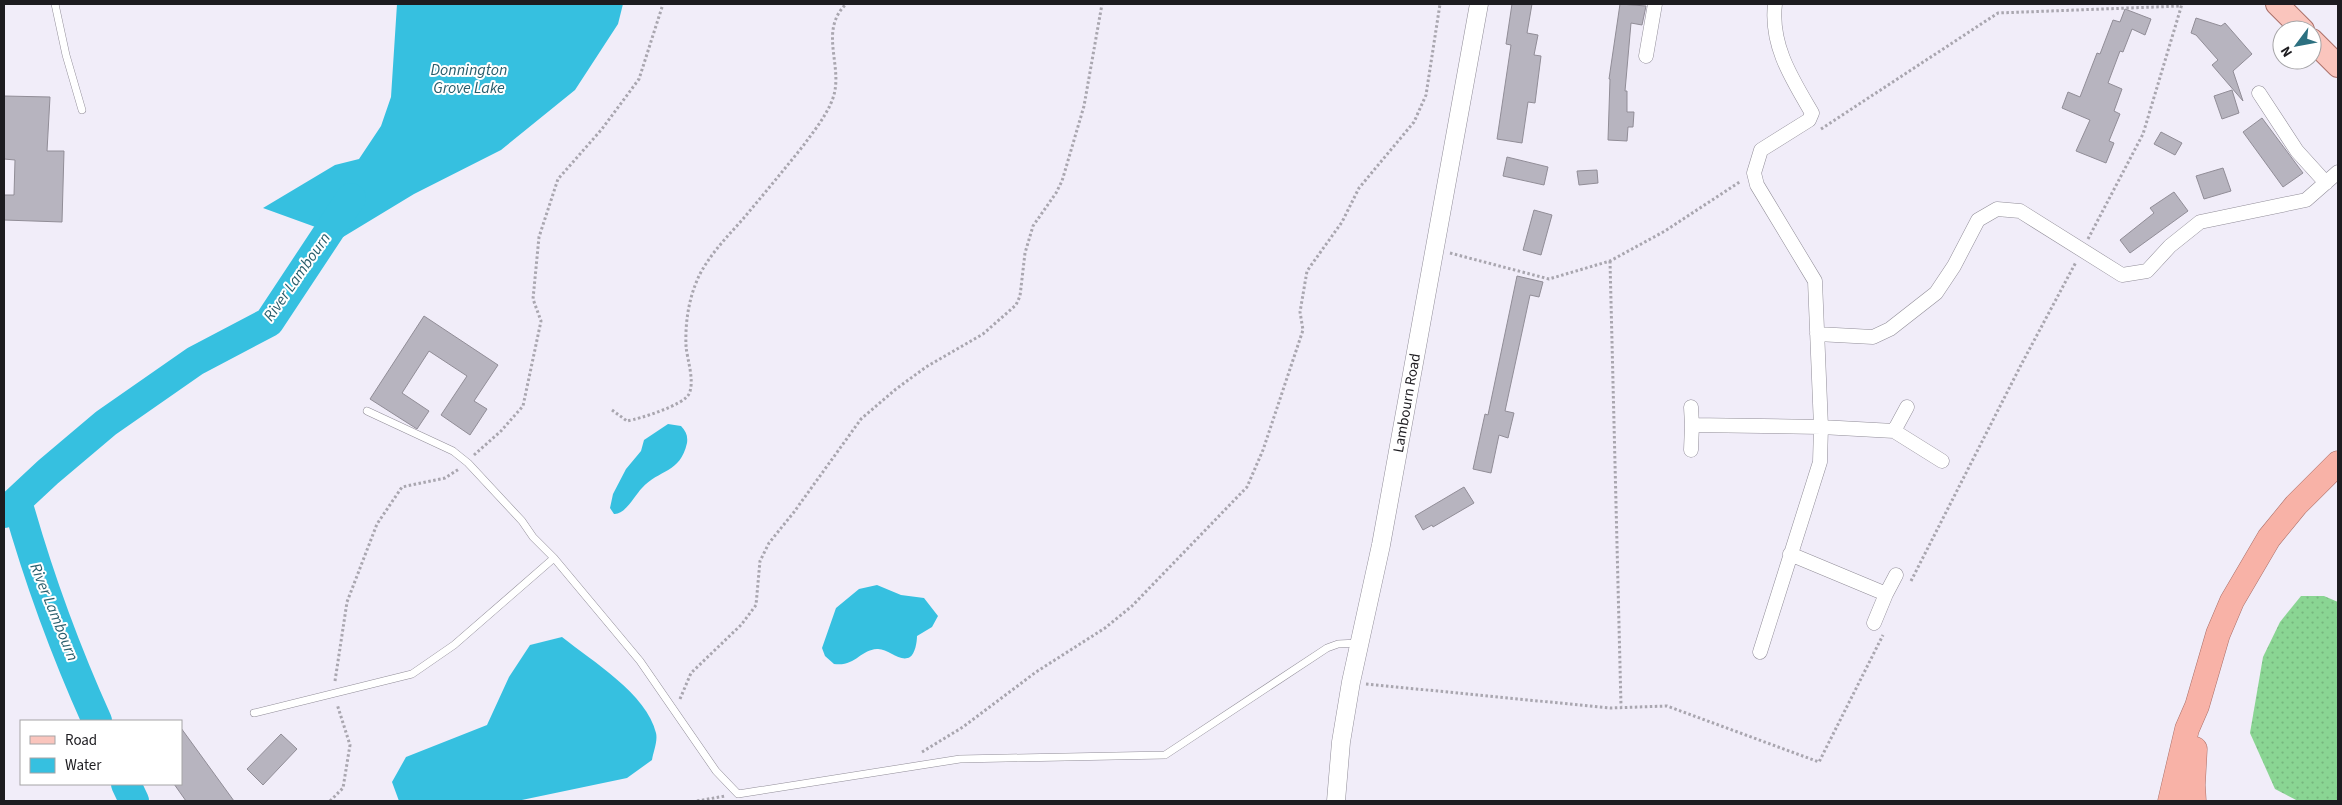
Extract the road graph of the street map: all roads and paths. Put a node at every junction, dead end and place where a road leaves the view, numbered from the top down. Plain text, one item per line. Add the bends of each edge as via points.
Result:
1 (55, 4) edge
2 (663, 4) edge
3 (846, 4) edge
4 (1102, 4) edge
5 (1440, 4) edge
6 (1480, 4) edge
7 (1655, 4) edge
8 (1775, 4) edge
9 (2278, 4) edge
10 (2293, 20) edge
11 (2322, 50) edge
12 (1646, 56) dead end
13 (2338, 66) edge
14 (2259, 93) dead end
15 (82, 110) dead end
16 (2338, 172) edge
17 (2326, 182) junction
18 (1610, 260) dead end
19 (1817, 334) junction
20 (1691, 407) dead end
21 (1907, 407) dead end
22 (612, 410) dead end
23 (367, 411) dead end
24 (1692, 425) junction
25 (1821, 427) junction
26 (1894, 431) junction
27 (1691, 450) dead end
28 (1942, 461) dead end
29 (468, 463) junction
30 (2338, 463) edge
31 (1790, 554) junction
32 (554, 558) junction
33 (1896, 574) dead end
34 (1886, 594) junction
35 (1874, 623) dead end
36 (1358, 643) junction
37 (1760, 652) dead end
38 (1351, 682) junction
39 (334, 692) junction
40 (685, 705) dead end
41 (2197, 706) junction
42 (254, 713) dead end
43 (916, 755) dead end
44 (738, 794) junction
45 (330, 801) edge
46 (697, 801) edge
47 (1336, 801) edge
48 (2170, 801) edge
49 (2194, 801) edge

1 - 15 lane
2 - 29 path via 639,79 602,129 558,179 539,237 533,299 541,321 523,406
3 - 22 path via 834,22 831,35 836,84 827,111 783,170 718,245 691,295 686,332 691,384 689,395 638,419 627,421
4 - 40 path via 1084,106 1062,181 1034,226 1025,254 1016,305 983,334 926,367 896,389 861,420 769,543 760,561 756,605 741,625 691,673 680,699
5 - 43 path via 1426,95 1414,122 1359,188 1342,222 1307,271 1300,312 1303,330 1264,450 1247,487 1132,606 1105,628 1036,672 963,727
6 - 36 street, Lambourn Road via 1380,545
7 - 12 street
8 - 19 street via 1777,46 1784,67 1812,113 1809,120 1761,150 1754,173 1757,185 1816,282
9 - 10 main road
11 - 13 main road
14 - 17 street via 2297,151
16 - 17 street
17 - 19 street via 2306,200 2200,222 2170,246 2147,271 2122,275 2020,211 1997,209 1978,220 1936,293 1890,329 1873,337
18 - 38 path via 1621,706 1610,708
19 - 25 street
20 - 24 street
21 - 26 street
23 - 29 lane via 453,450
24 - 25 street
24 - 27 street
25 - 26 street
25 - 31 street via 1820,462
26 - 28 street
29 - 32 lane
29 - 39 path via 445,478 402,487 377,524 347,602
30 - 41 highway via 2296,505 2250,568 2218,634
31 - 34 street
31 - 37 street
32 - 39 lane via 454,645 412,674
32 - 44 lane via 640,661 716,771
33 - 34 street
34 - 35 street
36 - 38 street, Lambourn Road
36 - 44 lane via 1327,648 1165,755 960,759
38 - 47 street, Lambourn Road
39 - 42 lane
39 - 45 path via 350,745 343,788
41 - 48 highway via 2187,729
41 - 49 highway via 2198,735 2192,785
44 - 46 path

